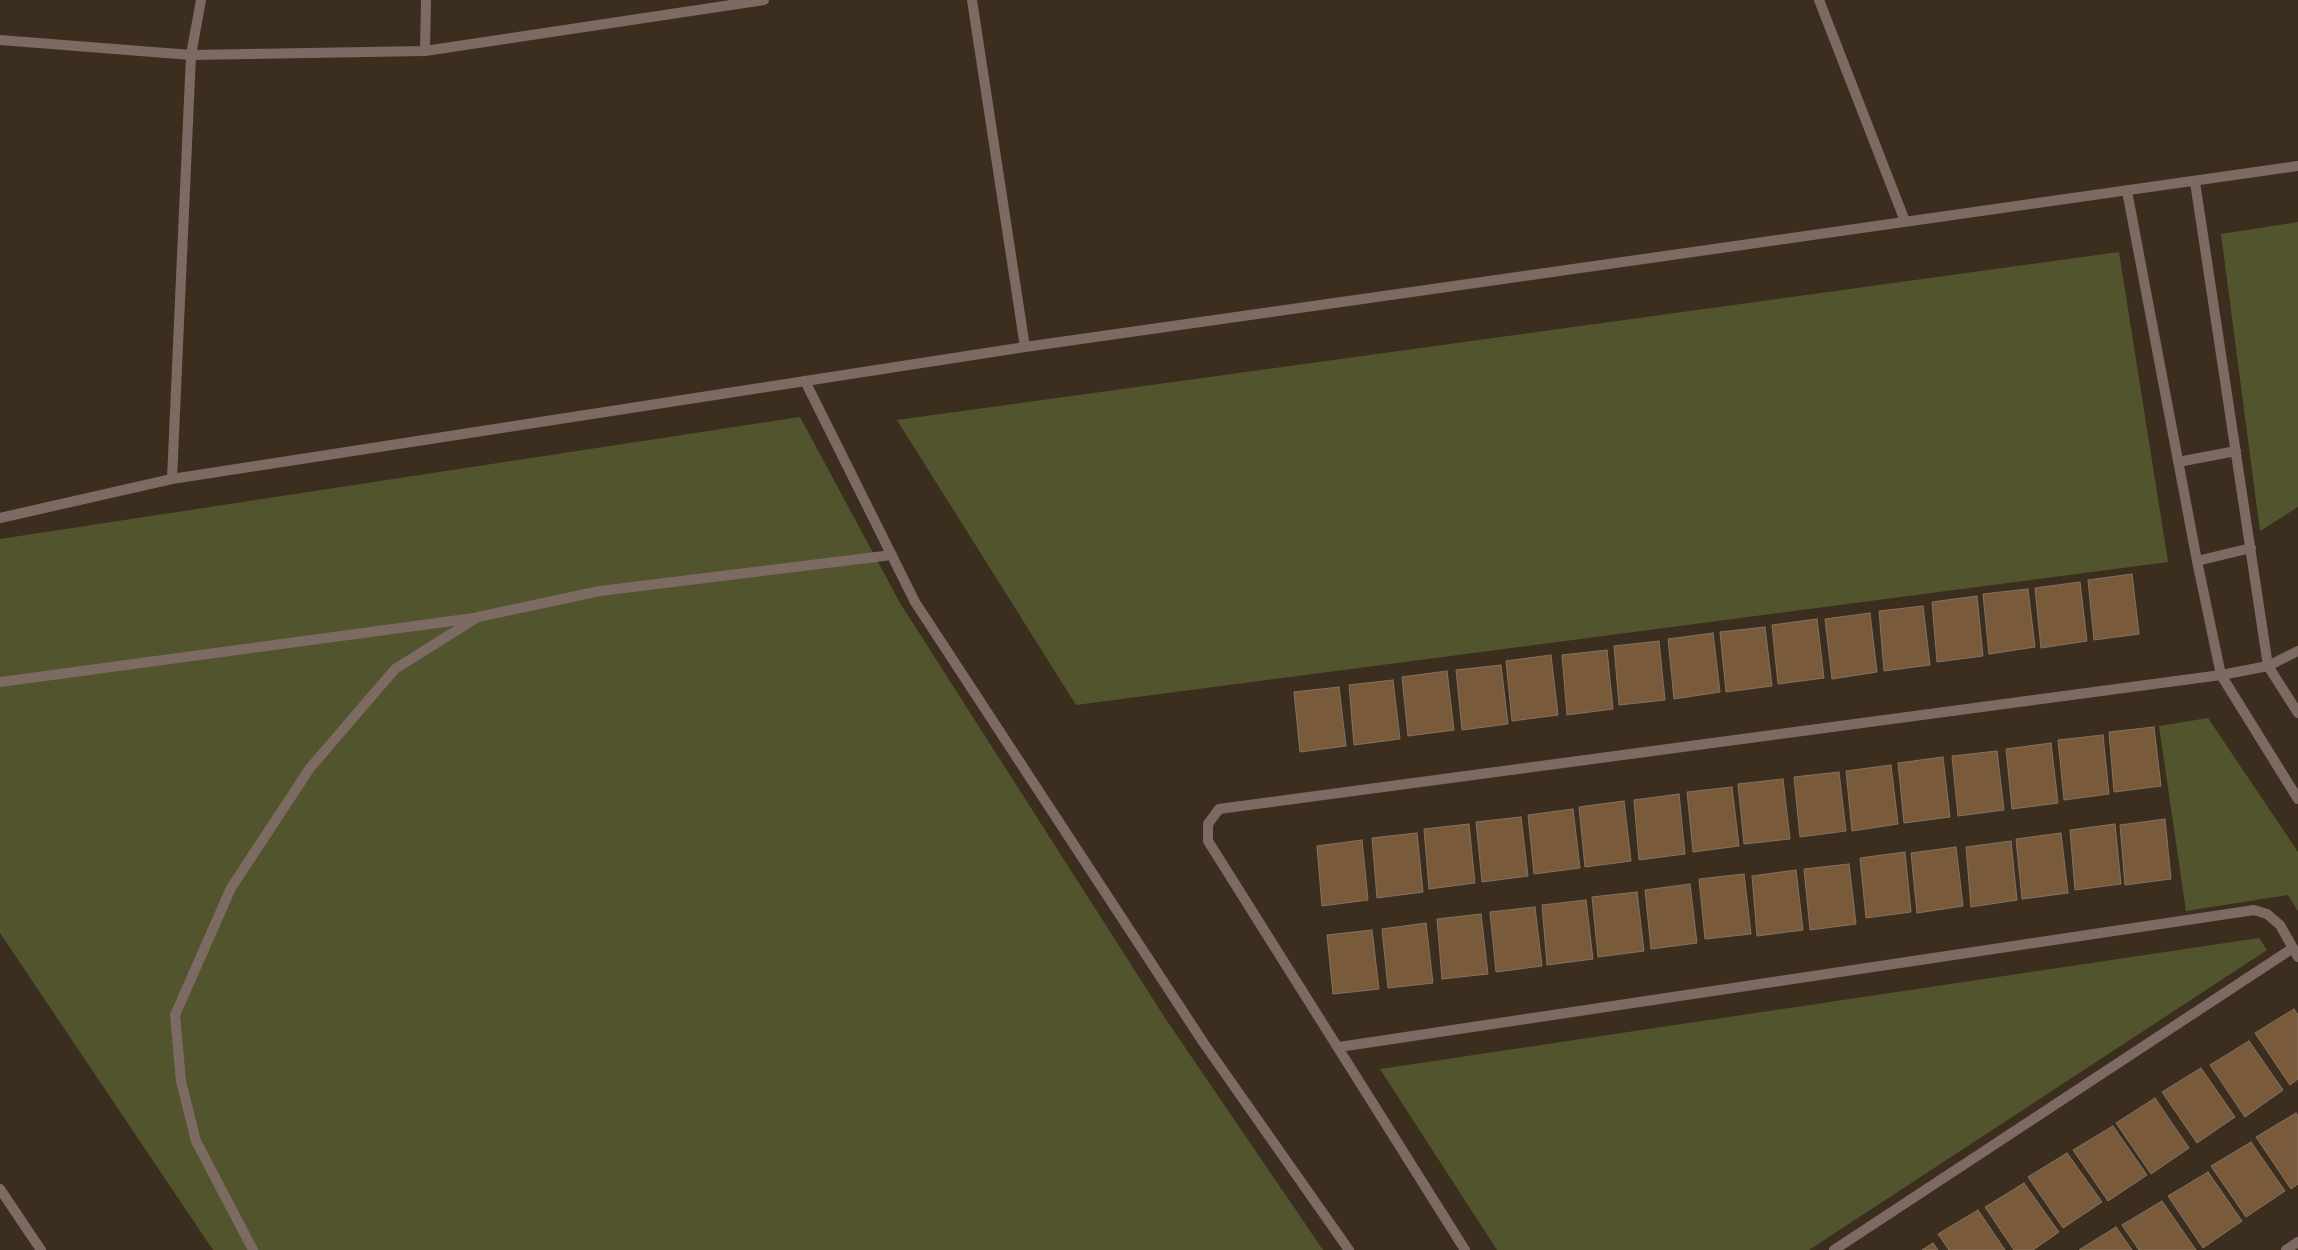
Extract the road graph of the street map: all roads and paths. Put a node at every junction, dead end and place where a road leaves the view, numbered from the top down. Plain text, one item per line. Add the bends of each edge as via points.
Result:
1 (200, 0) edge
2 (426, 0) edge
3 (764, 0) edge
4 (972, 0) edge
5 (1819, 0) edge
6 (0, 40) edge
7 (425, 51) junction
8 (191, 55) junction
9 (2298, 166) edge
10 (2195, 182) junction
11 (2127, 191) junction
12 (1905, 221) junction
13 (1026, 347) junction
14 (805, 381) junction
15 (2236, 451) junction
16 (2178, 462) junction
17 (172, 479) junction
18 (0, 518) edge
19 (2251, 548) junction
20 (892, 555) junction
21 (2197, 561) junction
22 (478, 617) junction
23 (2298, 651) edge
24 (2268, 666) junction
25 (2221, 675) junction
26 (0, 682) edge
27 (2298, 713) edge
28 (2298, 799) edge
29 (2295, 953) edge
30 (1338, 1047) junction
31 (0, 1189) edge
32 (2298, 1242) edge
33 (40, 1250) edge
34 (252, 1250) edge
35 (1349, 1250) edge
36 (1465, 1250) edge
37 (1834, 1250) edge
38 (2286, 1250) edge

1 - 8 street
2 - 7 street
3 - 7 street
4 - 13 street
5 - 12 street
6 - 8 street
7 - 8 street
8 - 17 street
9 - 10 street
10 - 11 street
10 - 15 street
11 - 12 street
11 - 16 street
12 - 13 street
13 - 14 street
14 - 17 street
14 - 20 street
15 - 16 street
15 - 19 street
16 - 21 street
17 - 18 street
19 - 21 street
19 - 24 street
20 - 22 street via 600,591
20 - 35 street via 916,602 1198,1034
21 - 25 street
22 - 26 street
22 - 34 street via 395,669 310,768 231,888 175,1015 181,1081 196,1141
23 - 24 street
24 - 25 street
24 - 27 street
25 - 28 street
25 - 30 street via 1219,809 1208,824 1208,841
29 - 30 street via 2280,925 2267,914 2254,910
29 - 37 street
30 - 36 street
31 - 33 street
32 - 38 street

